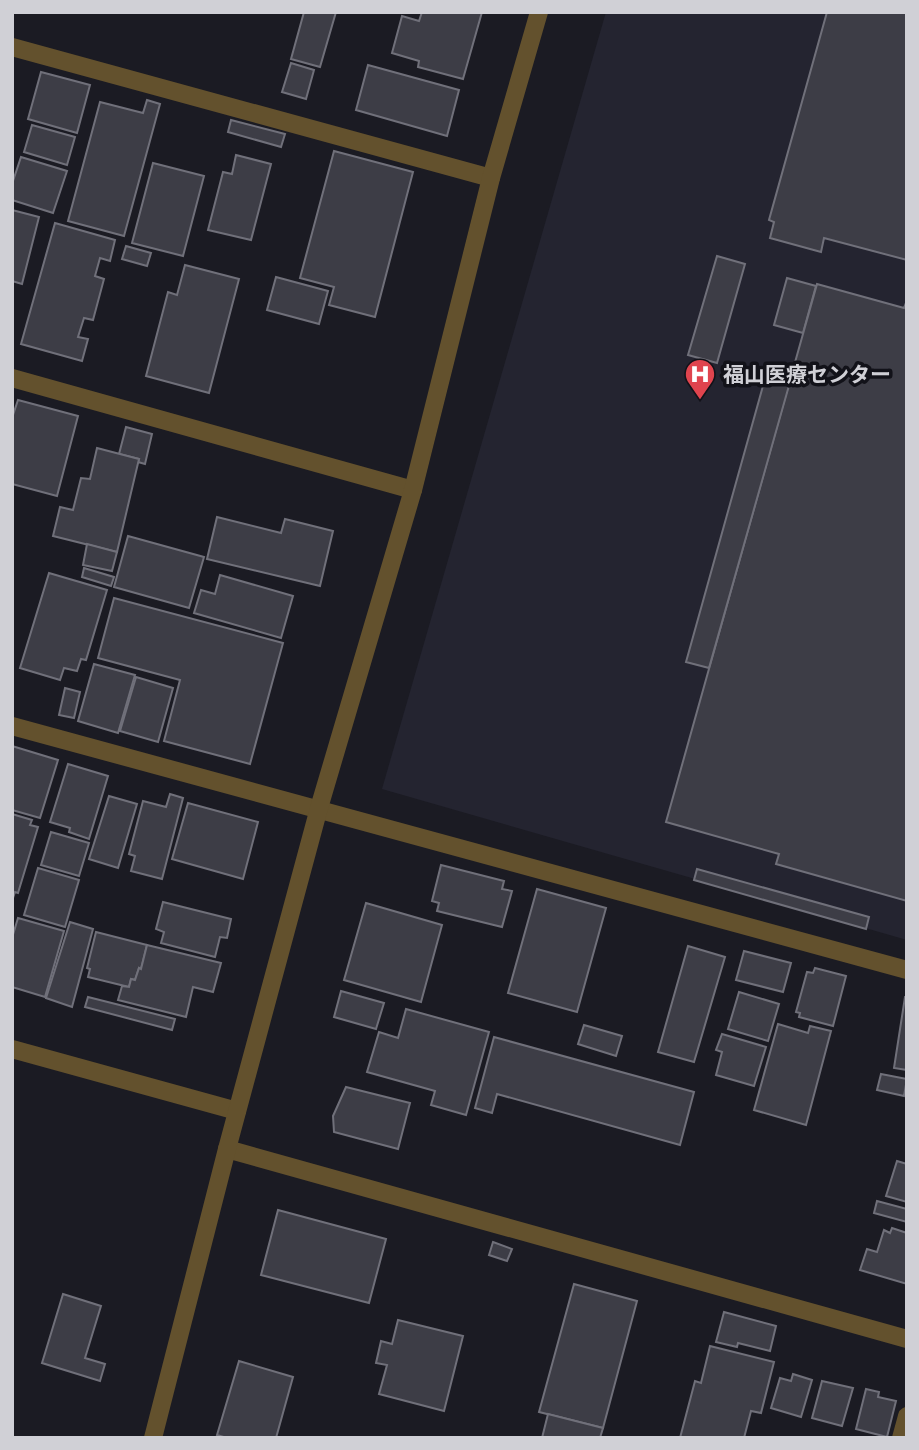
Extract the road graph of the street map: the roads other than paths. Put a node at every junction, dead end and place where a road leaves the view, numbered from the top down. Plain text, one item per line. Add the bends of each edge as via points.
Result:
1 (539, 12) edge
2 (12, 47) edge
3 (491, 178) junction
4 (12, 378) edge
5 (413, 490) junction
6 (12, 726) edge
7 (319, 808) junction
8 (907, 970) edge
9 (12, 1049) edge
10 (237, 1111) junction
11 (227, 1149) junction
12 (907, 1339) edge
13 (907, 1416) edge
14 (153, 1438) edge
15 (901, 1438) edge

1 - 3 street
2 - 3 street
3 - 5 street
4 - 5 street
5 - 7 street
6 - 7 street
7 - 8 street
7 - 10 street
9 - 10 street
10 - 11 street
11 - 12 street
11 - 14 street
13 - 15 street

